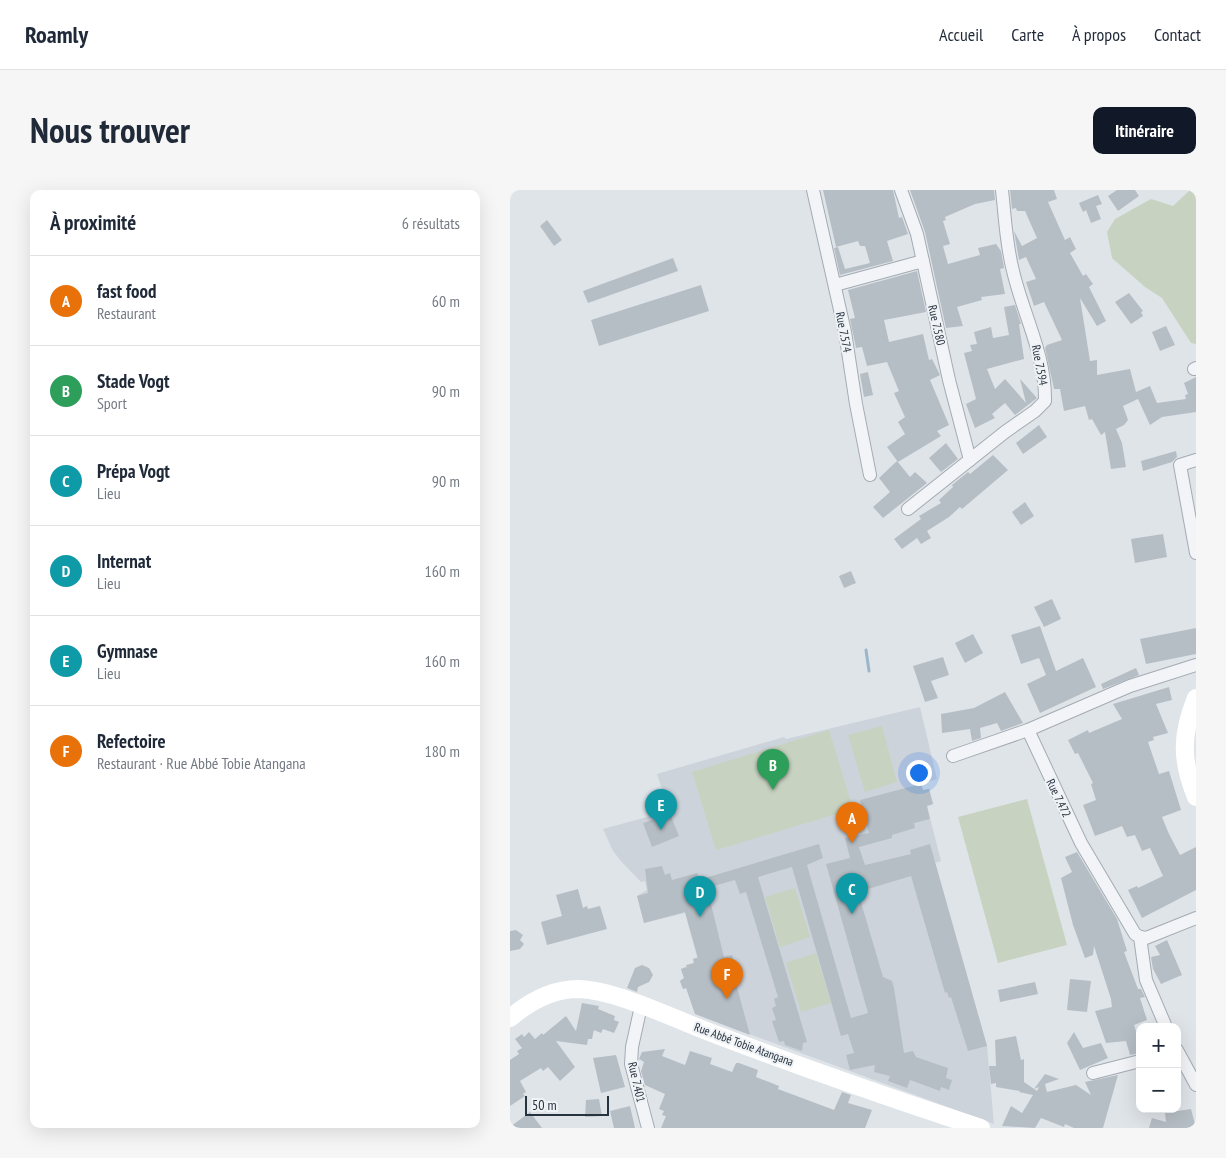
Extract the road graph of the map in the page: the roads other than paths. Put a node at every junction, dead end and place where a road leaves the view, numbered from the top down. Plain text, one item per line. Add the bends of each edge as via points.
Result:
1 (813, 190) edge
2 (901, 190) edge
3 (1002, 190) edge
4 (923, 261) junction
5 (835, 285) junction
6 (970, 460) junction
7 (1196, 460) edge
8 (870, 475) dead end
9 (908, 509) dead end
10 (1196, 553) edge
11 (1196, 665) edge
12 (1196, 698) edge
13 (1028, 730) junction
14 (953, 756) dead end
15 (1196, 797) edge
16 (1196, 918) edge
17 (1140, 937) junction
18 (641, 1006) junction
19 (510, 1018) edge
20 (1164, 1023) edge
21 (1181, 1057) edge
22 (1136, 1062) edge
23 (1093, 1073) dead end
24 (1196, 1085) edge
25 (648, 1128) edge
26 (981, 1128) edge

1 - 5 street, Rue 7.574
2 - 4 street, Rue 7.580 via 912,217
3 - 6 street, Rue 7.594 via 1007,246 1038,352 1045,384 1044,401 1036,411
4 - 5 street
4 - 6 street, Rue 7.580 via 948,380
5 - 8 street, Rue 7.574
6 - 9 street, Rue 7.594
7 - 10 street via 1180,465
11 - 13 street via 1130,686
12 - 15 main road via 1186,727 1184,762
13 - 14 street
13 - 17 street, Rue 7.472 via 1081,843 1135,934
16 - 17 street via 1146,938
17 - 20 street, Rue 7.472 via 1146,980
18 - 19 main road, Rue Abbé Tobie Atangana via 617,995 563,990 539,998
18 - 25 street, Rue 7.401 via 631,1064
18 - 26 main road, Rue Abbé Tobie Atangana
21 - 24 street
22 - 23 street

